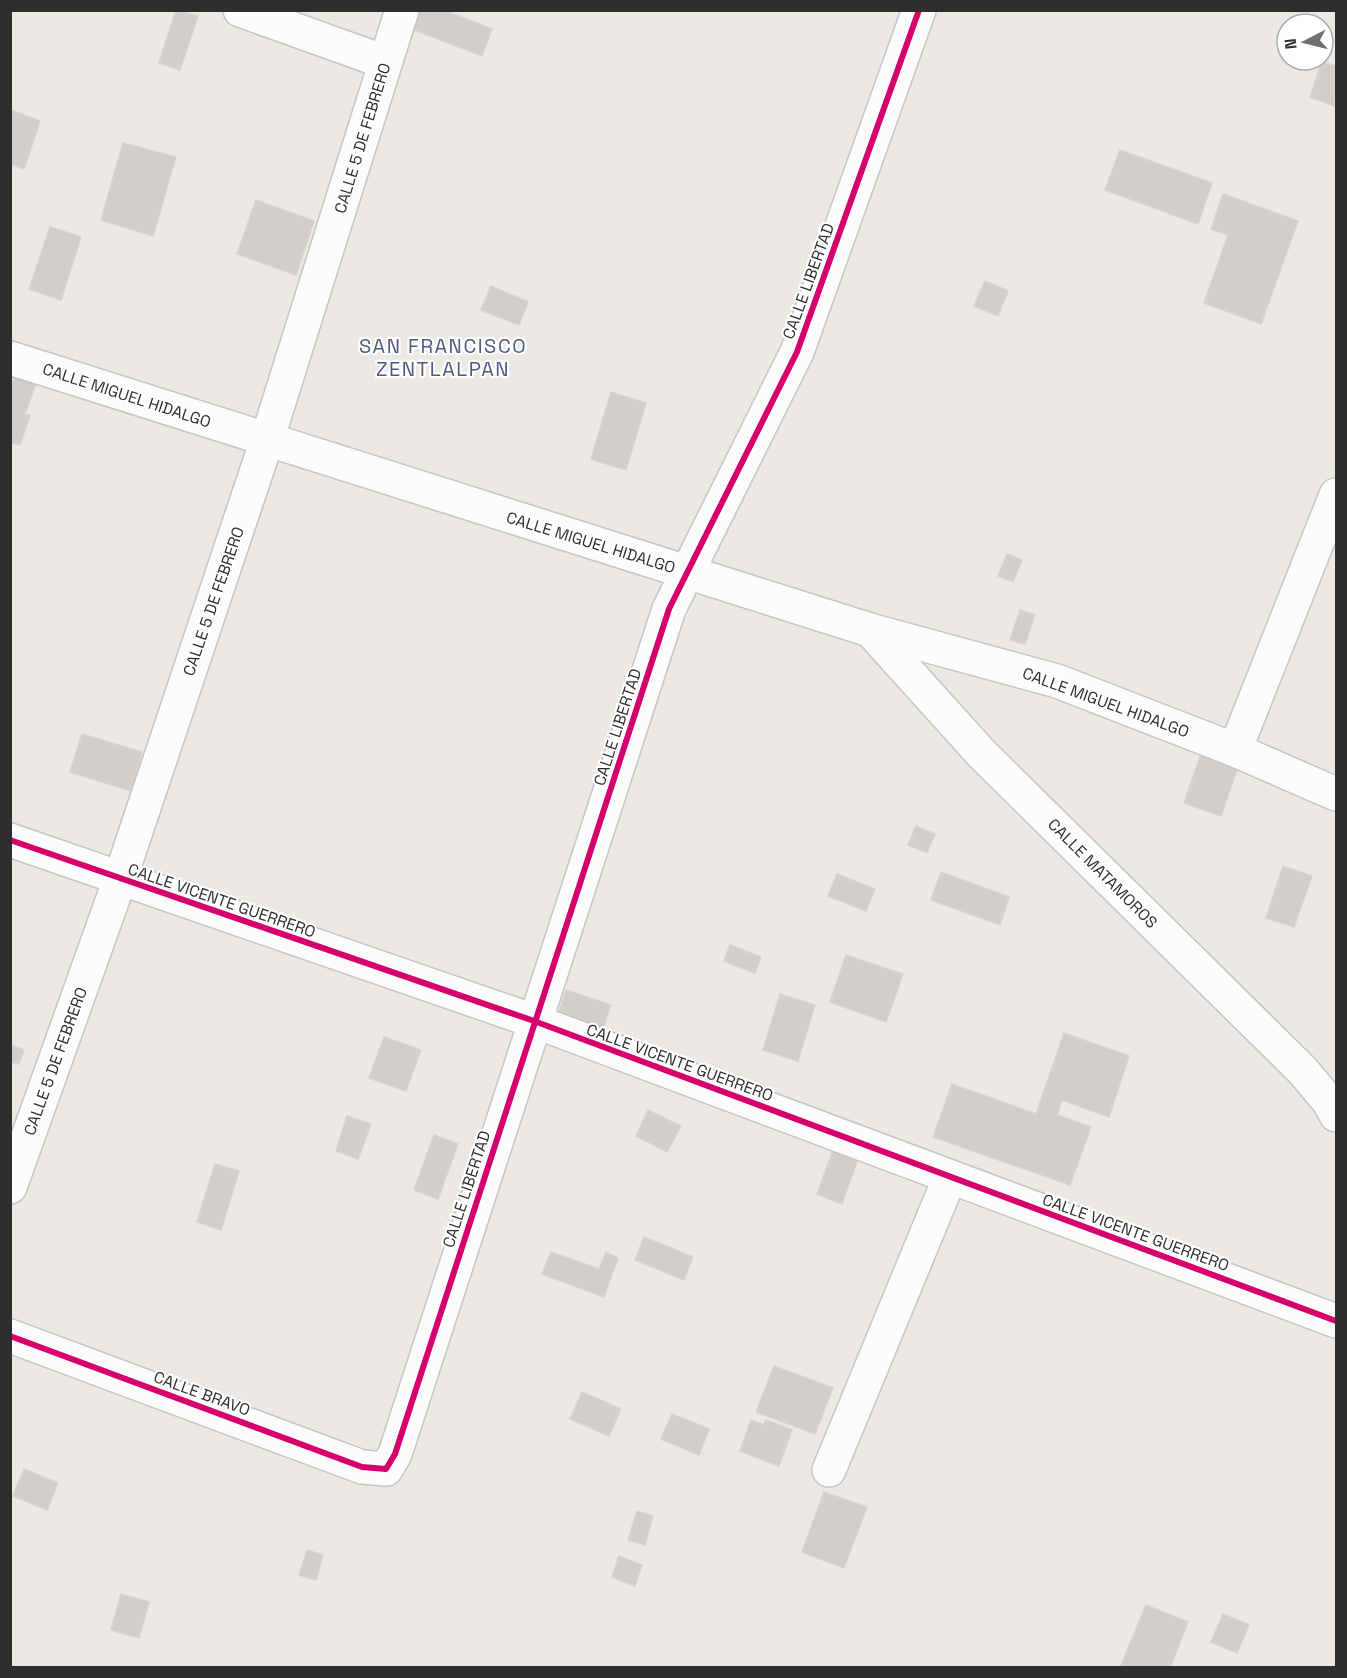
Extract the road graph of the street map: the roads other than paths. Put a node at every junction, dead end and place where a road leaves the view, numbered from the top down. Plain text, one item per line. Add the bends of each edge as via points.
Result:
1 (240, 10) edge
2 (402, 10) edge
3 (918, 10) edge
4 (386, 62) junction
5 (10, 358) edge
6 (267, 440) junction
7 (1336, 495) edge
8 (688, 572) junction
9 (870, 630) junction
10 (1235, 750) junction
11 (1336, 794) edge
12 (10, 840) edge
13 (120, 879) junction
14 (534, 1022) junction
15 (1336, 1114) edge
16 (950, 1177) junction
17 (10, 1187) edge
18 (1336, 1321) edge
19 (10, 1336) edge
20 (386, 1469) joint
21 (829, 1470) dead end

1 - 4 street
2 - 4 street, CALLE 5 DE FEBRERO
3 - 8 street, CALLE LIBERTAD via 797,352
4 - 6 street, CALLE 5 DE FEBRERO
5 - 6 street, CALLE MIGUEL HIDALGO
6 - 8 street, CALLE MIGUEL HIDALGO
6 - 13 street, CALLE 5 DE FEBRERO
7 - 10 street
8 - 9 street, CALLE MIGUEL HIDALGO
8 - 14 street, CALLE LIBERTAD via 669,609
9 - 10 street, CALLE MIGUEL HIDALGO via 1057,681
9 - 15 street, CALLE MATAMOROS via 982,754 1303,1071
10 - 11 street, CALLE MIGUEL HIDALGO
12 - 13 street, CALLE VICENTE GUERRERO
13 - 14 street, CALLE VICENTE GUERRERO
13 - 17 street, CALLE 5 DE FEBRERO
14 - 16 street, CALLE VICENTE GUERRERO
14 - 20 street, CALLE LIBERTAD via 395,1454
16 - 18 street, CALLE VICENTE GUERRERO
16 - 21 street
19 - 20 street, CALLE BRAVO via 362,1467

